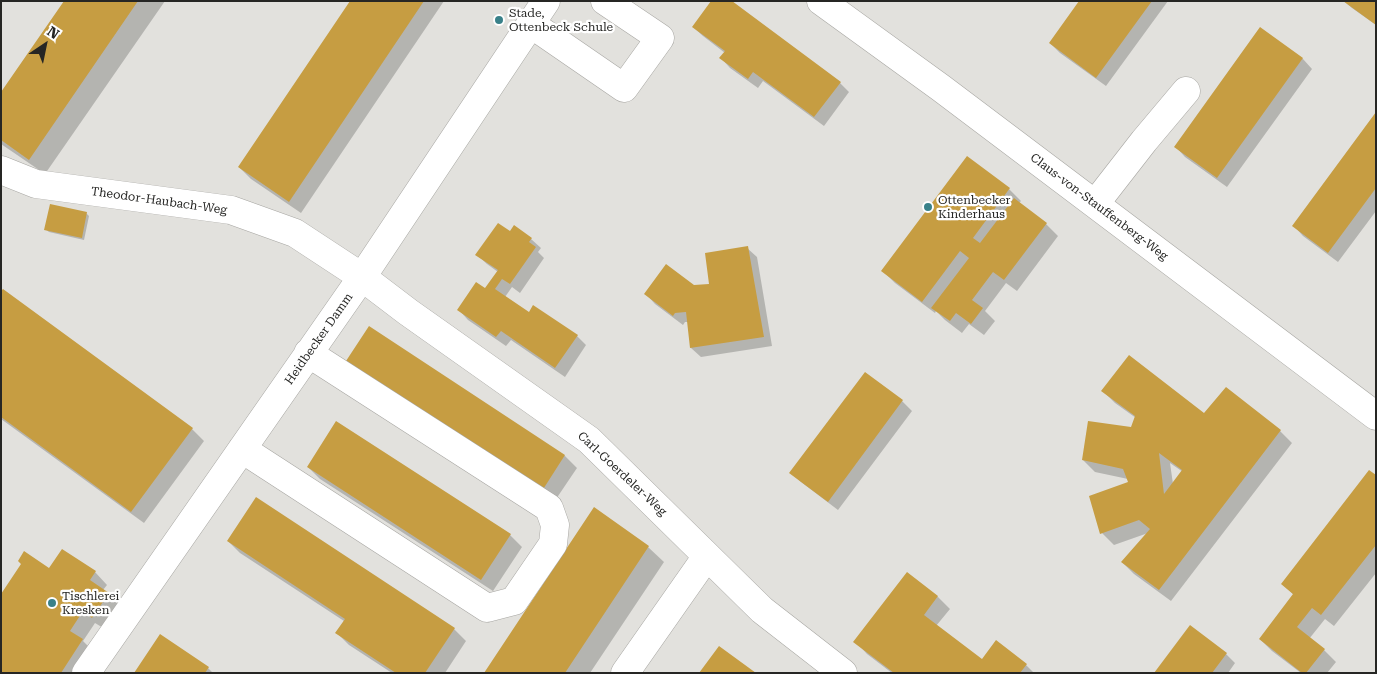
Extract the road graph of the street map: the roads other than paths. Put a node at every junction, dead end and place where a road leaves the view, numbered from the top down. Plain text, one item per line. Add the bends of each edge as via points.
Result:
1 (546, 1) edge
2 (605, 1) edge
3 (821, 1) edge
4 (531, 24) junction
5 (1186, 91) dead end
6 (1, 170) edge
7 (1095, 204) junction
8 (362, 277) junction
9 (308, 353) junction
10 (1376, 416) edge
11 (242, 448) junction
12 (707, 556) junction
13 (86, 673) edge
14 (626, 673) edge
15 (843, 673) edge

1 - 4 street, Heidbecker Damm
2 - 4 street via 660,38 624,88
3 - 7 street, Claus-von-Stauffenberg-Weg
4 - 8 street, Heidbecker Damm
5 - 7 street
6 - 8 street, Theodor-Haubach-Weg via 36,184 231,210 295,233
7 - 10 street, Claus-von-Stauffenberg-Weg
8 - 9 street, Heidbecker Damm
8 - 12 street, Carl-Goerdeler-Weg via 589,440
9 - 11 street, Heidbecker Damm
9 - 11 street via 549,508 555,525 553,544 514,601 487,608
11 - 13 street, Heidbecker Damm
12 - 14 street
12 - 15 street, Carl-Goerdeler-Weg via 762,610

